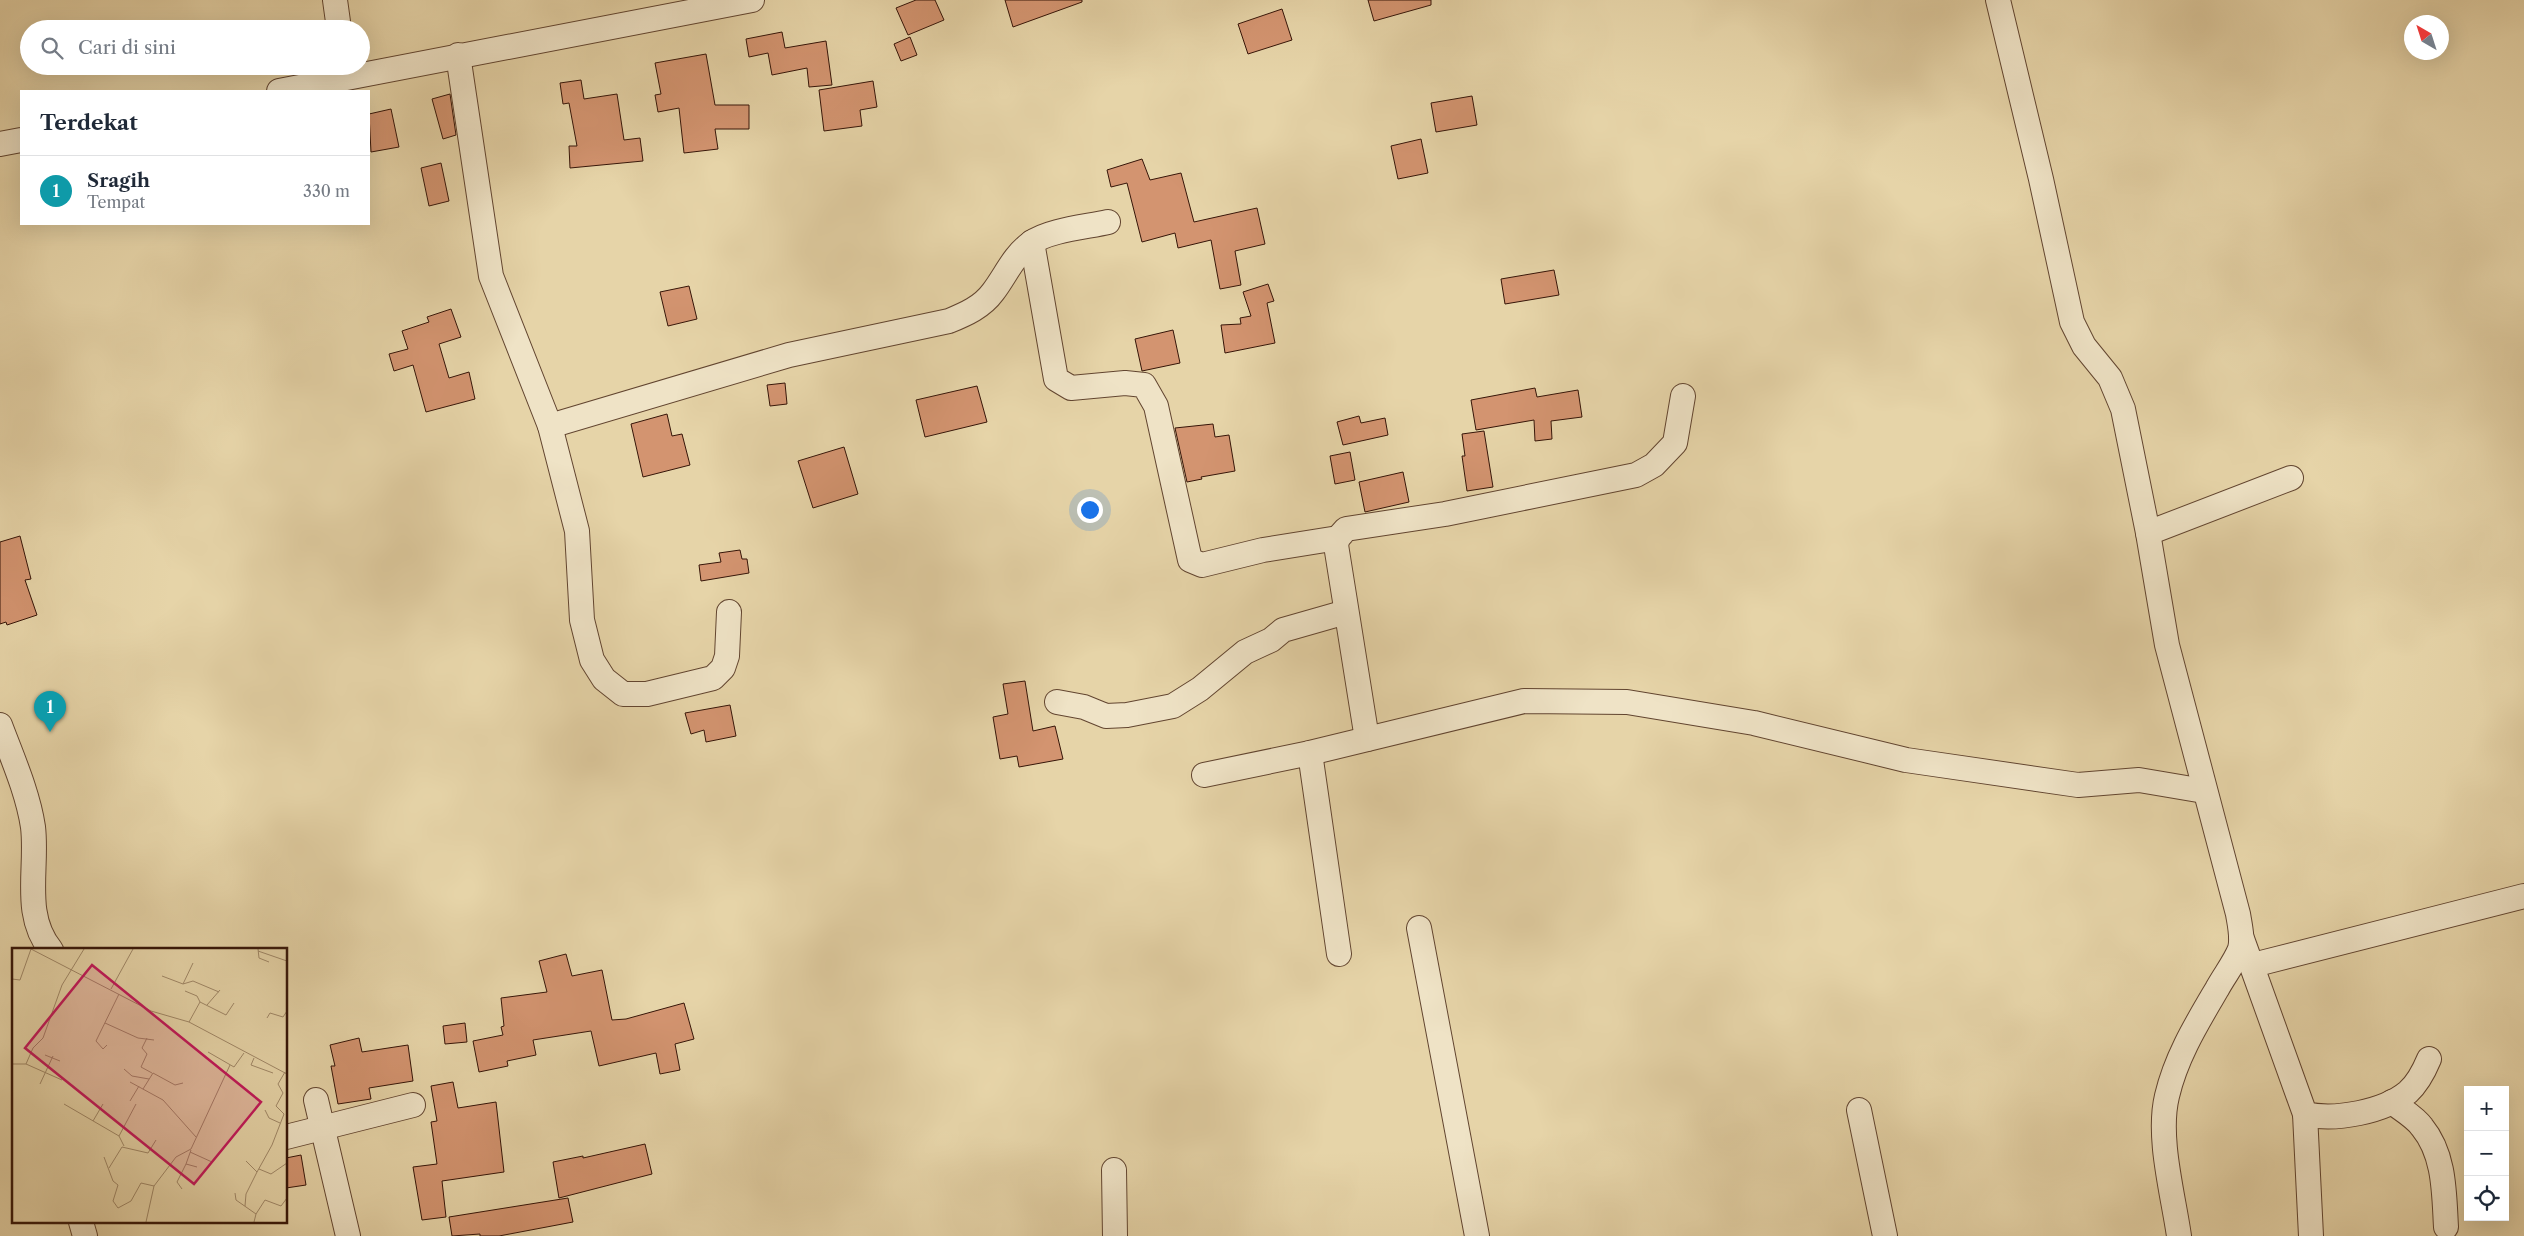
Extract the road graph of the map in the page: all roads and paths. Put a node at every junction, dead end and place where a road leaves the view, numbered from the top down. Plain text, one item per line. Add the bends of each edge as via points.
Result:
1 (335, 0) edge
2 (752, 0) edge
3 (1998, 0) edge
4 (338, 20) edge
5 (458, 55) junction
6 (370, 68) edge
7 (334, 75) edge
8 (282, 90) edge
9 (20, 140) edge
10 (0, 144) edge
11 (1108, 222) dead end
12 (1032, 242) junction
13 (1683, 396) dead end
14 (550, 426) junction
15 (2290, 478) dead end
16 (2148, 533) junction
17 (1338, 538) junction
18 (729, 612) dead end
19 (1346, 612) junction
20 (1057, 702) dead end
21 (0, 725) edge
22 (1367, 739) junction
23 (1310, 753) junction
24 (1204, 775) dead end
25 (2204, 791) junction
26 (2524, 896) edge
27 (1419, 928) dead end
28 (2241, 936) junction
29 (50, 948) edge
30 (1339, 954) dead end
31 (2253, 965) junction
32 (2429, 1059) dead end
33 (316, 1100) dead end
34 (2392, 1102) junction
35 (413, 1105) dead end
36 (1859, 1110) dead end
37 (2305, 1114) junction
38 (322, 1126) junction
39 (288, 1136) edge
40 (1114, 1170) dead end
41 (82, 1224) edge
42 (2446, 1227) dead end
43 (86, 1236) edge
44 (348, 1236) edge
45 (1115, 1236) edge
46 (1477, 1236) edge
47 (1885, 1236) edge
48 (2179, 1236) edge
49 (2311, 1236) edge

1 - 4 street
2 - 5 street
3 - 16 street via 2072,322 2084,346 2110,378 2117,393
5 - 6 street
5 - 14 street via 491,276
7 - 8 street
9 - 10 street
11 - 12 street via 1043,236
12 - 14 street via 1018,253 992,293 972,312 949,321 789,355
12 - 17 street via 1056,380 1071,388 1126,383 1144,385 1151,394 1190,560 1202,565 1263,550
13 - 17 street via 1675,443 1654,465 1636,475 1445,514 1346,529
14 - 18 street via 577,531 582,620 592,660 604,679 623,694 647,694 713,678 723,668 727,656
15 - 16 street
16 - 25 street via 2166,645
17 - 19 street via 1336,545
19 - 20 street via 1283,630 1246,652 1173,706 1106,716 1084,707
19 - 22 street
21 - 29 street via 33,827 34,909 39,928
22 - 23 street
22 - 25 street via 1524,701 1627,702 1754,723 1906,760 2078,784 2139,780
23 - 24 street
23 - 30 street
25 - 28 street via 2238,914
26 - 31 street
27 - 46 street
28 - 31 street
28 - 48 street via 2240,949 2189,1037 2163,1115
31 - 37 street
32 - 34 street via 2423,1074 2409,1091
33 - 38 street
34 - 37 street via 2337,1117
34 - 42 street via 2422,1126 2434,1145 2441,1168
35 - 38 street
36 - 47 street
37 - 49 street
38 - 39 street
38 - 44 street
40 - 45 street
41 - 43 street

